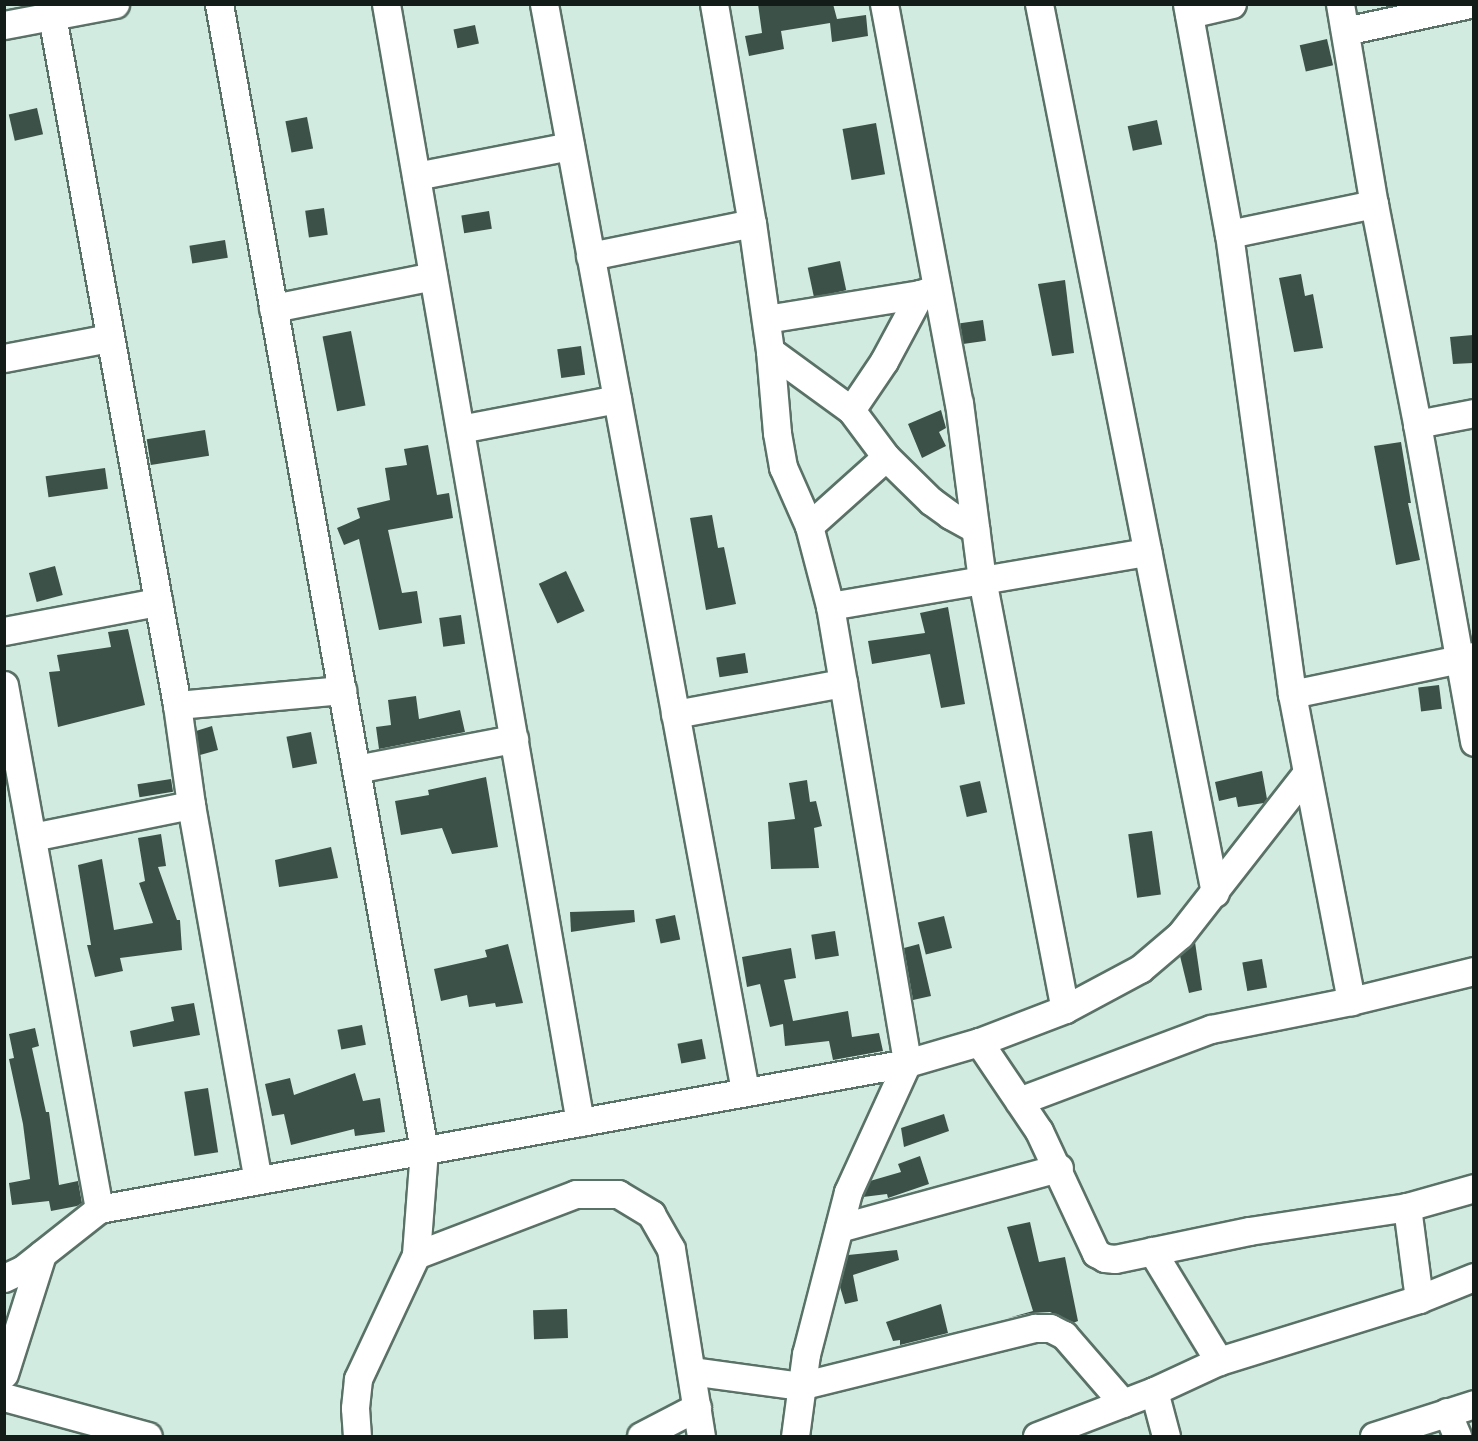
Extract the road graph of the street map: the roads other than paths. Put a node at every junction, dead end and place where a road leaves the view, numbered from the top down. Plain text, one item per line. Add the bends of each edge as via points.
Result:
1 (115, 4) edge
2 (219, 4) edge
3 (386, 4) edge
4 (544, 4) edge
5 (714, 4) edge
6 (884, 4) edge
7 (1039, 4) edge
8 (1232, 4) edge
9 (1470, 4) edge
10 (1188, 9) edge
11 (52, 16) junction
12 (13, 17) edge
13 (1343, 18) edge
14 (570, 146) junction
15 (416, 176) junction
16 (1374, 204) junction
17 (752, 223) junction
18 (1229, 234) junction
19 (590, 256) junction
20 (434, 276) junction
21 (929, 291) junction
22 (273, 308) junction
23 (766, 319) junction
24 (109, 338) junction
25 (770, 351) junction
26 (4, 358) edge
27 (617, 399) junction
28 (852, 410) junction
29 (1473, 413) edge
30 (1417, 424) junction
31 (460, 429) junction
32 (886, 457) junction
33 (809, 526) junction
34 (975, 529) junction
35 (1147, 552) junction
36 (982, 579) junction
37 (158, 602) junction
38 (830, 606) junction
39 (4, 631) edge
40 (1466, 658) edge
41 (843, 683) junction
42 (4, 685) edge
43 (342, 690) junction
44 (1292, 694) junction
45 (177, 705) junction
46 (675, 714) junction
47 (514, 739) junction
48 (1473, 742) edge
49 (356, 770) junction
50 (1306, 774) junction
51 (14, 791) edge
52 (191, 805) junction
53 (32, 837) junction
54 (1215, 893) junction
55 (1473, 971) edge
56 (1352, 1001) junction
57 (1065, 1009) junction
58 (979, 1042) junction
59 (907, 1063) junction
60 (745, 1091) junction
61 (1019, 1101) junction
62 (580, 1122) junction
63 (424, 1150) junction
64 (1059, 1168) junction
65 (258, 1180) junction
66 (1473, 1188) edge
67 (1407, 1207) junction
68 (99, 1209) junction
69 (839, 1228) junction
70 (1152, 1251) junction
71 (42, 1254) junction
72 (416, 1255) junction
73 (1473, 1277) edge
74 (4, 1278) edge
75 (1419, 1299) junction
76 (1219, 1361) junction
77 (691, 1371) junction
78 (4, 1374) edge
79 (800, 1386) junction
80 (1154, 1391) junction
81 (4, 1398) edge
82 (1123, 1403) junction
83 (1473, 1404) edge
84 (697, 1407) junction
85 (1452, 1424) edge
86 (148, 1437) edge
87 (357, 1437) edge
88 (641, 1437) edge
89 (701, 1437) edge
90 (795, 1437) edge
91 (1037, 1437) edge
92 (1166, 1437) edge
93 (1374, 1437) edge

1 - 11 street
2 - 22 street
3 - 15 street
4 - 14 street
5 - 17 street
6 - 21 street
7 - 35 street
8 - 10 street
9 - 13 street
10 - 18 street
11 - 12 street
11 - 24 street
13 - 16 street
14 - 15 street
14 - 19 street
15 - 20 street
16 - 18 street
16 - 30 street
17 - 19 street
17 - 23 street
18 - 44 street
19 - 27 street
20 - 22 street
20 - 31 street
21 - 23 street
21 - 28 street
21 - 34 street via 958,404
22 - 43 street
23 - 25 street
24 - 26 street
24 - 37 street
25 - 28 street
25 - 33 street via 783,467
27 - 31 street
27 - 46 street
28 - 32 street
29 - 30 street
30 - 40 street
31 - 47 street
32 - 33 street
32 - 34 street via 931,501
33 - 38 street
34 - 36 street
35 - 36 street
35 - 54 street
36 - 38 street
36 - 57 street
37 - 39 street
37 - 45 street
38 - 41 street
40 - 44 street
40 - 48 street
41 - 46 street
41 - 59 street
42 - 51 street
43 - 45 street
43 - 49 street
44 - 50 street
45 - 52 street
46 - 60 street
47 - 49 street
47 - 62 street
49 - 63 street
50 - 54 street
50 - 56 street
51 - 53 street
52 - 53 street
52 - 65 street
53 - 68 street
54 - 57 street via 1180,935 1140,969
55 - 56 street
56 - 61 street via 1211,1029
57 - 58 street
58 - 59 street
58 - 61 street
59 - 60 street
59 - 69 street via 848,1192
60 - 62 street
61 - 64 street
62 - 63 street
63 - 65 street
63 - 72 street
64 - 69 street
64 - 70 street via 1096,1253 1115,1259
65 - 68 street
66 - 67 street
67 - 70 street
67 - 75 street
68 - 71 street
69 - 79 street
70 - 76 street
71 - 74 street
71 - 78 street
72 - 77 street via 576,1194 618,1194 651,1214 671,1248
72 - 87 street via 358,1379
73 - 75 street
75 - 76 street
76 - 80 street
77 - 79 street
77 - 84 street
79 - 82 street via 1035,1328 1050,1328 1064,1335
79 - 90 street
80 - 82 street
80 - 92 street
81 - 86 street
82 - 91 street
83 - 85 street
84 - 88 street
84 - 89 street
85 - 93 street

